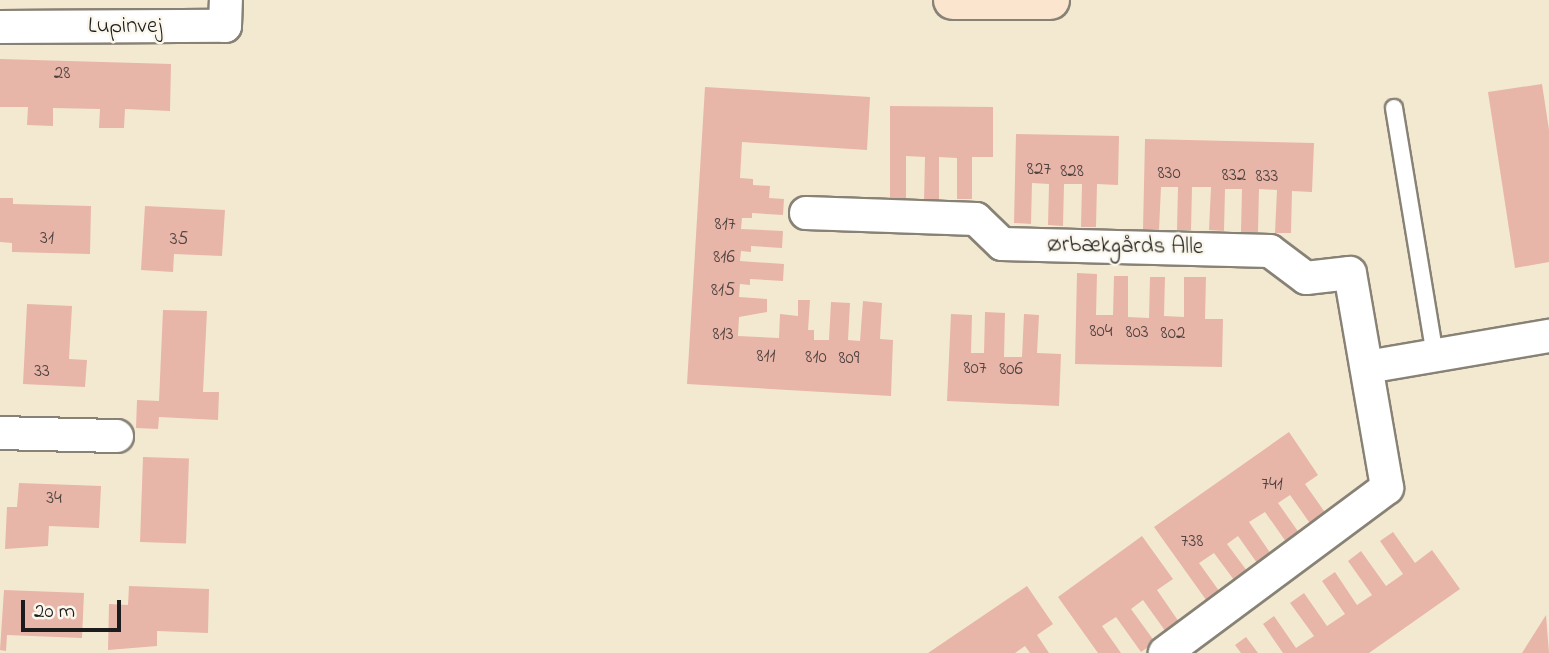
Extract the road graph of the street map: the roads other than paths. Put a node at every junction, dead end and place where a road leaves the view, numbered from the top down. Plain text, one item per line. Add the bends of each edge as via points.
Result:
1 (226, 0) edge
2 (953, 0) edge
3 (1050, 0) edge
4 (0, 27) edge
5 (1394, 108) dead end
6 (806, 213) dead end
7 (1549, 336) edge
8 (1436, 355) junction
9 (1367, 367) junction
10 (0, 433) edge
11 (117, 436) dead end
12 (1166, 653) edge

1 - 4 street, Lupinvej via 225,26
2 - 3 main road
5 - 8 lane
6 - 9 street, Ørbækgårds Alle via 976,219 1002,244 1270,251 1306,278 1350,273
7 - 8 street
8 - 9 street
9 - 12 street, Ørbækgårds Alle via 1387,488
10 - 11 street

